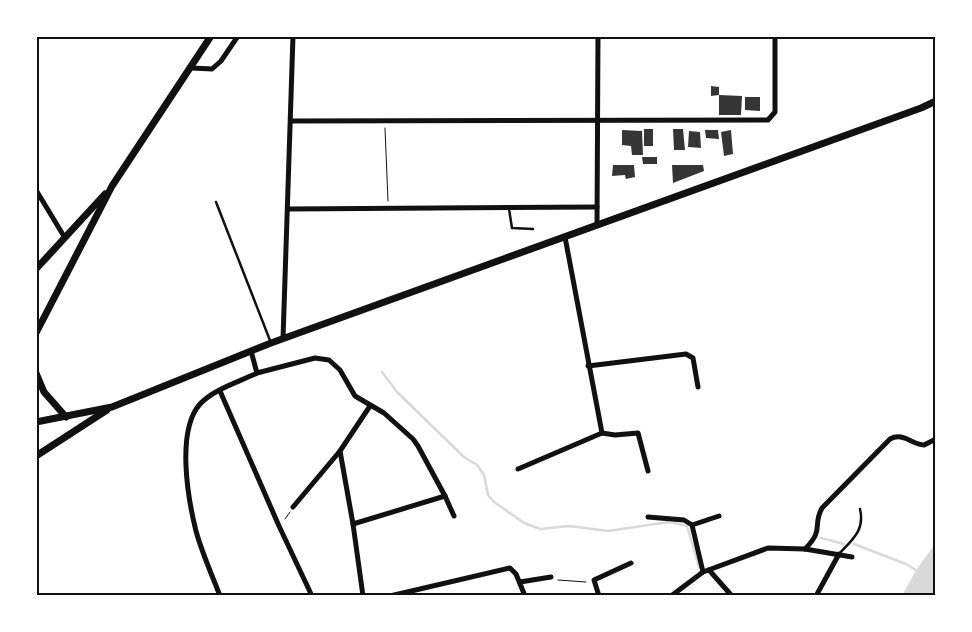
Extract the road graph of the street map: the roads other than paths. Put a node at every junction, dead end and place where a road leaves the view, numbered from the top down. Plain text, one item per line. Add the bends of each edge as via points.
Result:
1 (129, 36) edge
2 (135, 36) edge
3 (238, 36) edge
4 (293, 36) edge
5 (598, 36) edge
6 (775, 36) edge
7 (209, 37) edge
8 (192, 68) junction
9 (936, 101) edge
10 (291, 121) junction
11 (598, 122) junction
12 (112, 186) junction
13 (36, 190) edge
14 (216, 202) dead end
15 (598, 207) junction
16 (509, 208) junction
17 (288, 209) junction
18 (597, 224) junction
19 (533, 229) dead end
20 (565, 237) junction
21 (65, 238) junction
22 (36, 269) edge
23 (36, 333) edge
24 (283, 339) junction
25 (270, 343) junction
26 (251, 350) junction
27 (588, 366) junction
28 (36, 373) edge
29 (257, 373) junction
30 (698, 387) dead end
31 (220, 391) junction
32 (370, 406) junction
33 (112, 407) junction
34 (66, 417) junction
35 (36, 422) edge
36 (602, 433) junction
37 (936, 439) edge
38 (340, 451) junction
39 (36, 456) edge
40 (518, 469) dead end
41 (648, 471) dead end
42 (445, 496) junction
43 (293, 507) road end
44 (860, 509) dead end
45 (454, 516) dead end
46 (719, 516) dead end
47 (648, 517) dead end
48 (353, 524) junction
49 (692, 525) junction
50 (806, 549) junction
51 (839, 554) junction
52 (852, 557) dead end
53 (631, 563) dead end
54 (706, 571) junction
55 (551, 576) road end
56 (520, 582) junction
57 (220, 596) edge
58 (312, 596) edge
59 (363, 596) edge
60 (390, 596) edge
61 (525, 596) edge
62 (599, 596) edge
63 (670, 596) edge
64 (732, 596) edge
65 (816, 596) edge

1 - 2 lane
3 - 8 street via 212,69
4 - 10 street
5 - 11 street
6 - 11 street via 775,112 768,120
7 - 8 main road
8 - 12 main road
9 - 18 main road
10 - 11 street
10 - 17 street
11 - 15 street
12 - 21 main road
12 - 23 main road
13 - 21 street
14 - 25 lane
15 - 16 street
15 - 18 street
16 - 17 street
16 - 19 lane via 512,228
17 - 24 street
18 - 20 main road
20 - 24 main road
20 - 27 street
21 - 22 main road
24 - 25 main road
25 - 26 main road
26 - 29 street
26 - 33 main road
27 - 30 street via 686,354 694,358
27 - 36 street
28 - 34 main road via 44,392
29 - 31 street
29 - 32 street via 323,358 335,364 354,396
31 - 57 street via 199,405 193,416 186,461 190,504 197,533
31 - 58 street
32 - 38 street
32 - 42 street via 384,413 413,439
33 - 34 main road
33 - 39 main road
34 - 35 main road
36 - 40 street
36 - 41 street via 638,433
37 - 50 street via 924,445 903,437 890,439 822,508 818,516 817,536
38 - 43 street
38 - 48 street
42 - 45 street
42 - 48 street
44 - 51 lane via 860,530
46 - 49 street
47 - 49 street via 684,520
48 - 59 street
49 - 54 street
50 - 51 street
50 - 54 street via 768,548
51 - 52 street
51 - 65 street
53 - 62 street via 594,580
54 - 63 street
54 - 64 street
55 - 56 street
56 - 60 street via 513,570 505,568
56 - 61 street

